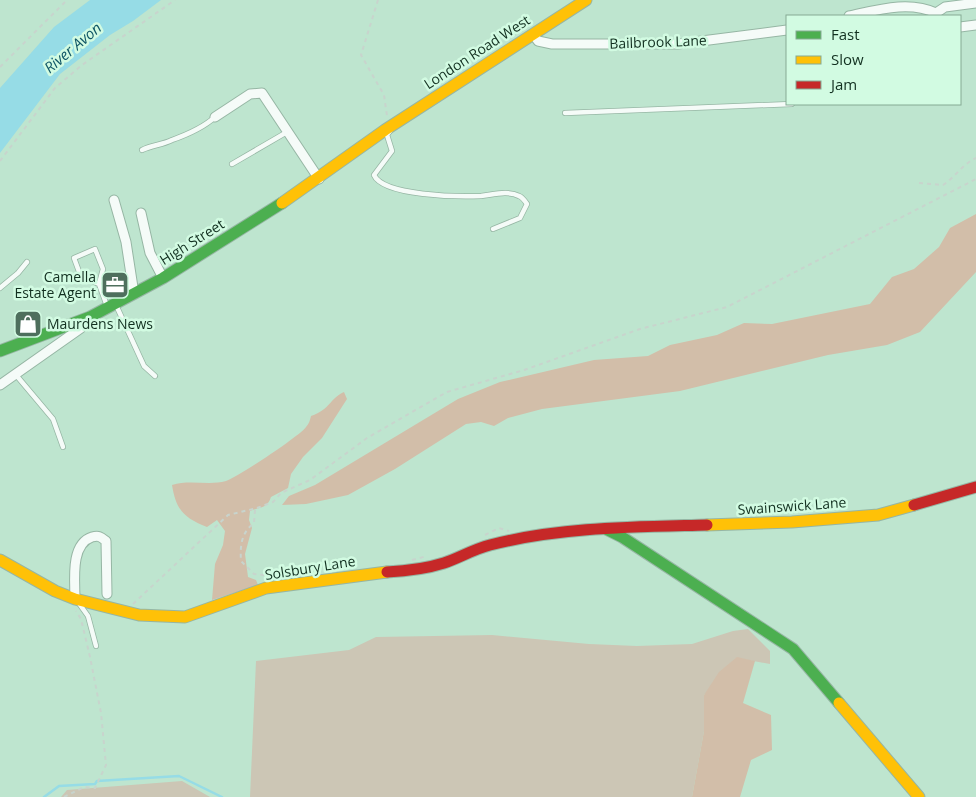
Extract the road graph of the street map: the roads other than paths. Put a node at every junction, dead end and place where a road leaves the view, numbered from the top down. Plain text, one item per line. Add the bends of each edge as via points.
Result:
1 (586, 0) edge
2 (973, 2) edge
3 (885, 12) edge
4 (858, 15) edge
5 (938, 15) edge
6 (976, 25) edge
7 (961, 27) edge
8 (786, 30) edge
9 (533, 34) junction
10 (786, 104) edge
11 (565, 113) dead end
12 (215, 117) joint
13 (389, 128) junction
14 (287, 132) junction
15 (142, 150) dead end
16 (232, 164) dead end
17 (318, 179) junction
18 (114, 200) dead end
19 (141, 213) dead end
20 (492, 229) dead end
21 (27, 262) dead end
22 (163, 278) junction
23 (99, 284) junction
24 (0, 288) edge
25 (134, 294) junction
26 (112, 306) junction
27 (81, 321) junction
28 (0, 350) edge
29 (16, 375) junction
30 (155, 376) dead end
31 (0, 385) edge
32 (63, 447) dead end
33 (976, 487) edge
34 (605, 528) junction
35 (0, 560) edge
36 (107, 594) dead end
37 (75, 599) junction
38 (96, 646) dead end
39 (919, 797) edge

1 - 9 street, London Road West
2 - 5 street via 945,7
3 - 4 street
3 - 5 street via 910,5 928,8
6 - 7 street
8 - 9 street, Bailbrook Lane via 678,44 552,44 538,41
9 - 13 street, London Road West
10 - 11 lane
12 - 14 street via 250,94 262,93
12 - 15 lane via 172,141
13 - 17 street, High Street
13 - 20 lane via 392,151 378,167 374,175 376,179 408,192 521,196 527,204 520,218
14 - 16 lane
14 - 17 street
17 - 22 street, High Street
18 - 25 street via 126,242
19 - 22 street via 150,253
21 - 24 lane
22 - 25 street, High Street
23 - 23 lane via 103,269 95,249 74,258 81,276
23 - 26 lane
25 - 26 street, High Street
26 - 27 street, High Street
26 - 30 lane via 144,366
27 - 28 street, High Street
27 - 29 street via 81,328
29 - 31 street
29 - 32 lane via 52,419
33 - 34 street, Swainswick Lane via 878,515 792,522
34 - 37 street, Solsbury Lane via 489,545 420,570 266,588 185,617 139,615
34 - 39 street via 793,649
35 - 37 street, Solsbury Lane
36 - 37 street via 106,541 96,536 81,545 77,555
37 - 38 lane via 88,616

